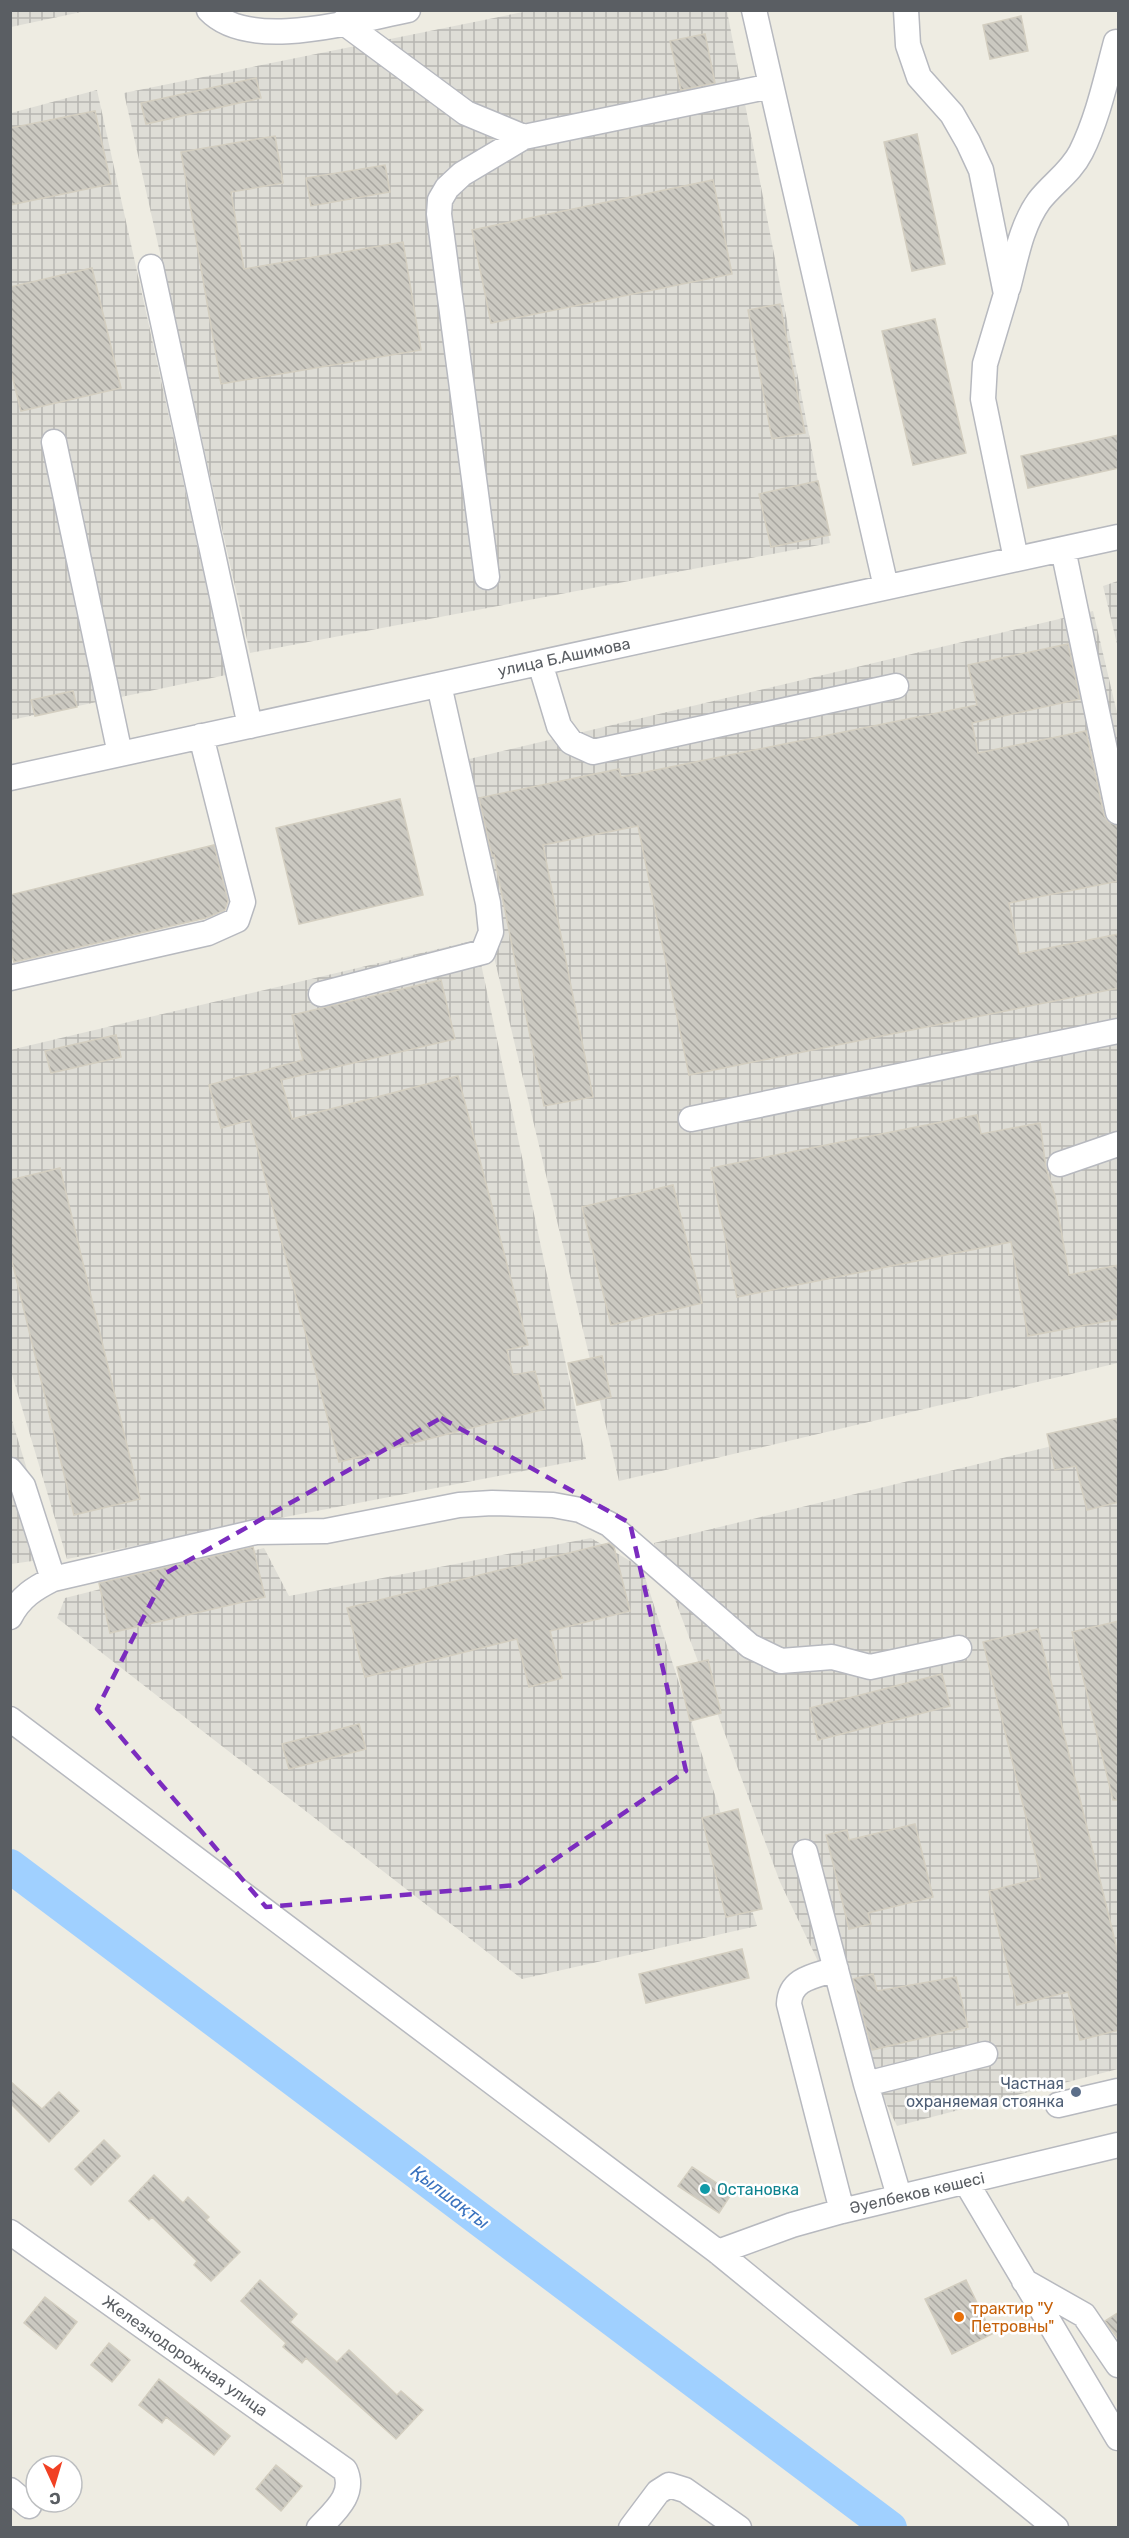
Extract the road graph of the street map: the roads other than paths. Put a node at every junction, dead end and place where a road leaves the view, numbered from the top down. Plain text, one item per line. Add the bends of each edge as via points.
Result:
1 (209, 10) edge
2 (408, 10) edge
3 (754, 10) edge
4 (906, 10) edge
5 (343, 22) junction
6 (1116, 42) dead end
7 (771, 86) junction
8 (524, 137) junction
9 (151, 267) dead end
10 (1006, 294) junction
11 (54, 442) dead end
12 (1119, 537) edge
13 (1063, 549) junction
14 (1016, 559) junction
15 (487, 577) dead end
16 (886, 587) junction
17 (540, 663) junction
18 (439, 685) junction
19 (896, 686) dead end
20 (249, 726) junction
21 (201, 736) junction
22 (120, 754) junction
23 (10, 778) edge
24 (1119, 812) edge
25 (10, 978) edge
26 (321, 994) dead end
27 (1119, 1031) edge
28 (691, 1119) dead end
29 (1119, 1144) edge
30 (1060, 1164) dead end
31 (10, 1470) edge
32 (53, 1579) junction
33 (10, 1617) edge
34 (958, 1648) dead end
35 (10, 1719) edge
36 (804, 1852) dead end
37 (836, 1969) junction
38 (985, 2054) dead end
39 (866, 2084) junction
40 (1119, 2091) edge
41 (1058, 2105) dead end
42 (1119, 2145) edge
43 (966, 2182) junction
44 (899, 2196) junction
45 (842, 2211) junction
46 (10, 2232) edge
47 (718, 2252) junction
48 (1023, 2280) junction
49 (1119, 2365) edge
50 (1119, 2438) edge
51 (10, 2490) edge
52 (24, 2502) edge
53 (319, 2528) edge
54 (631, 2528) edge
55 (739, 2528) edge
56 (1056, 2528) edge

1 - 5 street via 231,25 254,30 298,31
2 - 5 street
3 - 7 street
4 - 10 street via 908,45 919,76 952,114 981,170
5 - 8 street via 466,113
6 - 10 street via 1094,123 1080,154 1040,199 1027,220
7 - 8 street
7 - 16 street
8 - 15 street via 462,174 440,200
9 - 20 street
10 - 14 street via 985,364 983,399
11 - 22 street
12 - 13 street, улица Б.Ашимова
13 - 14 street, улица Б.Ашимова
13 - 24 street
14 - 16 street, улица Б.Ашимова
16 - 17 street, улица Б.Ашимова
17 - 18 street, улица Б.Ашимова
17 - 19 street via 559,726 571,742 593,752
18 - 20 street, улица Б.Ашимова
18 - 26 street via 488,903 491,932 483,952
20 - 21 street, улица Б.Ашимова
21 - 22 street, улица Б.Ашимова
21 - 25 street via 243,902 237,920 208,933
22 - 23 street, улица Б.Ашимова
27 - 28 street
29 - 30 street
31 - 32 street via 23,1486
32 - 33 street via 18,1602
32 - 34 street via 256,1532 326,1531 459,1505 553,1505 580,1510 609,1524 750,1646 770,1658 790,1662 832,1657 870,1667
35 - 47 street
36 - 37 street
37 - 39 street
37 - 45 street via 796,1984 789,2004
38 - 39 street
39 - 44 street
40 - 41 street
42 - 43 street, Әуелбеков көшесі
43 - 44 street, Әуелбеков көшесі
43 - 48 street
44 - 45 street, Әуелбеков көшесі
45 - 47 street, Әуелбеков көшесі
46 - 53 street, Железнодорожная улица via 345,2470 349,2486 339,2506
47 - 56 street
48 - 49 street via 1084,2315
48 - 50 street
51 - 52 street
54 - 55 street via 658,2492 669,2486 686,2490

